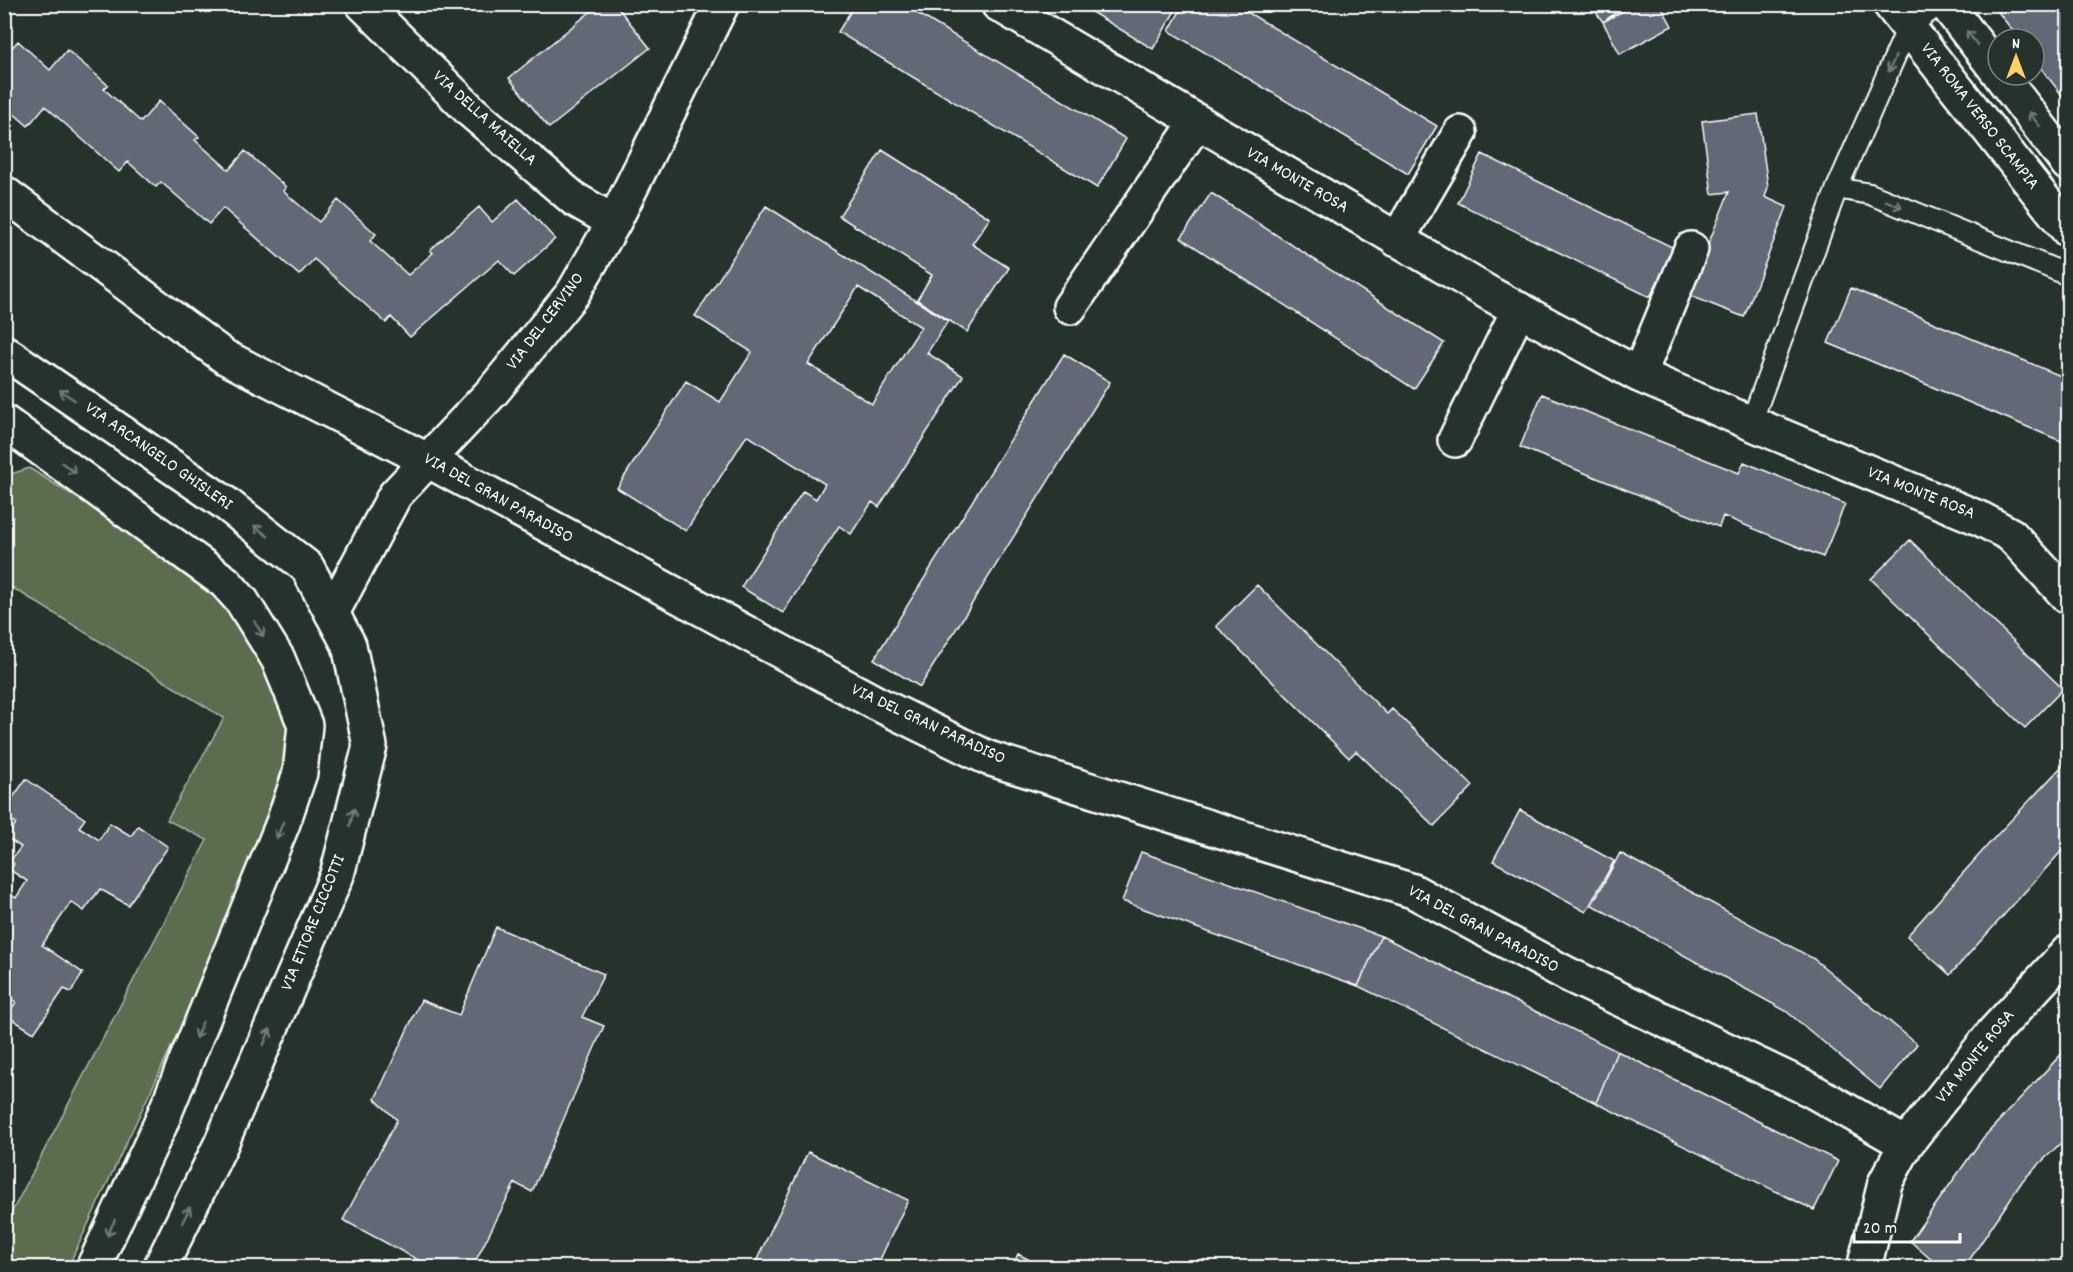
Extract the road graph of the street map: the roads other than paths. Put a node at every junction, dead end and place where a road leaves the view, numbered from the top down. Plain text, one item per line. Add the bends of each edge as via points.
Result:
1 (363, 4) edge
2 (722, 4) edge
3 (998, 4) edge
4 (1940, 4) edge
5 (1946, 4) edge
6 (1899, 16) edge
7 (1986, 57) edge
8 (2009, 87) edge
9 (1197, 122) junction
10 (1460, 133) dead end
11 (2068, 164) edge
12 (1838, 188) junction
13 (4, 193) edge
14 (614, 222) junction
15 (2068, 230) edge
16 (1397, 240) junction
17 (1691, 249) dead end
18 (2068, 275) edge
19 (1070, 307) dead end
20 (1519, 309) junction
21 (4, 352) edge
22 (1639, 375) junction
23 (4, 422) edge
24 (1751, 423) junction
25 (1455, 440) dead end
26 (427, 460) junction
27 (307, 567) joint
28 (2068, 597) edge
29 (332, 613) junction
30 (2062, 972) edge
31 (1906, 1144) junction
32 (93, 1268) edge
33 (160, 1268) edge
34 (1864, 1268) edge

1 - 14 street, VIA DELLA MAIELLA via 489,126 574,199
2 - 14 street, VIA DEL CERVINO
3 - 9 street, VIA MONTE ROSA
4 - 6 lane
7 -> 5 street
6 -> 12 lane
6 - 15 street, VIA ROMA VERSO SCAMPIA
11 -> 8 street
9 - 16 street, VIA MONTE ROSA
9 - 19 street
10 - 16 street
12 -> 18 lane via 1870,194
12 - 24 lane
13 - 26 street, VIA DEL GRAN PARADISO via 225,357
14 - 26 street, VIA DEL CERVINO via 573,292 493,391
16 - 20 street, VIA MONTE ROSA
17 - 22 street
20 - 22 street, VIA MONTE ROSA
20 - 25 street
27 -> 21 street, VIA ARCANGELO GHISLERI via 225,503
22 - 24 street, VIA MONTE ROSA
23 -> 32 street via 225,582 242,601 278,659 305,724 300,773 283,823 160,1125
24 - 28 street, VIA MONTE ROSA via 2011,535
26 - 29 street, VIA DEL CERVINO via 395,495
26 - 31 street, VIA DEL GRAN PARADISO via 876,703 988,758 1413,891 1567,975 1809,1089
27 - 29 street, VIA ETTORE CICCOTTI
33 -> 29 street, VIA ETTORE CICCOTTI via 220,1144 340,864 370,746 349,645
30 - 31 street, VIA MONTE ROSA via 1993,1033
31 - 34 street, VIA MONTE ROSA via 1885,1183

